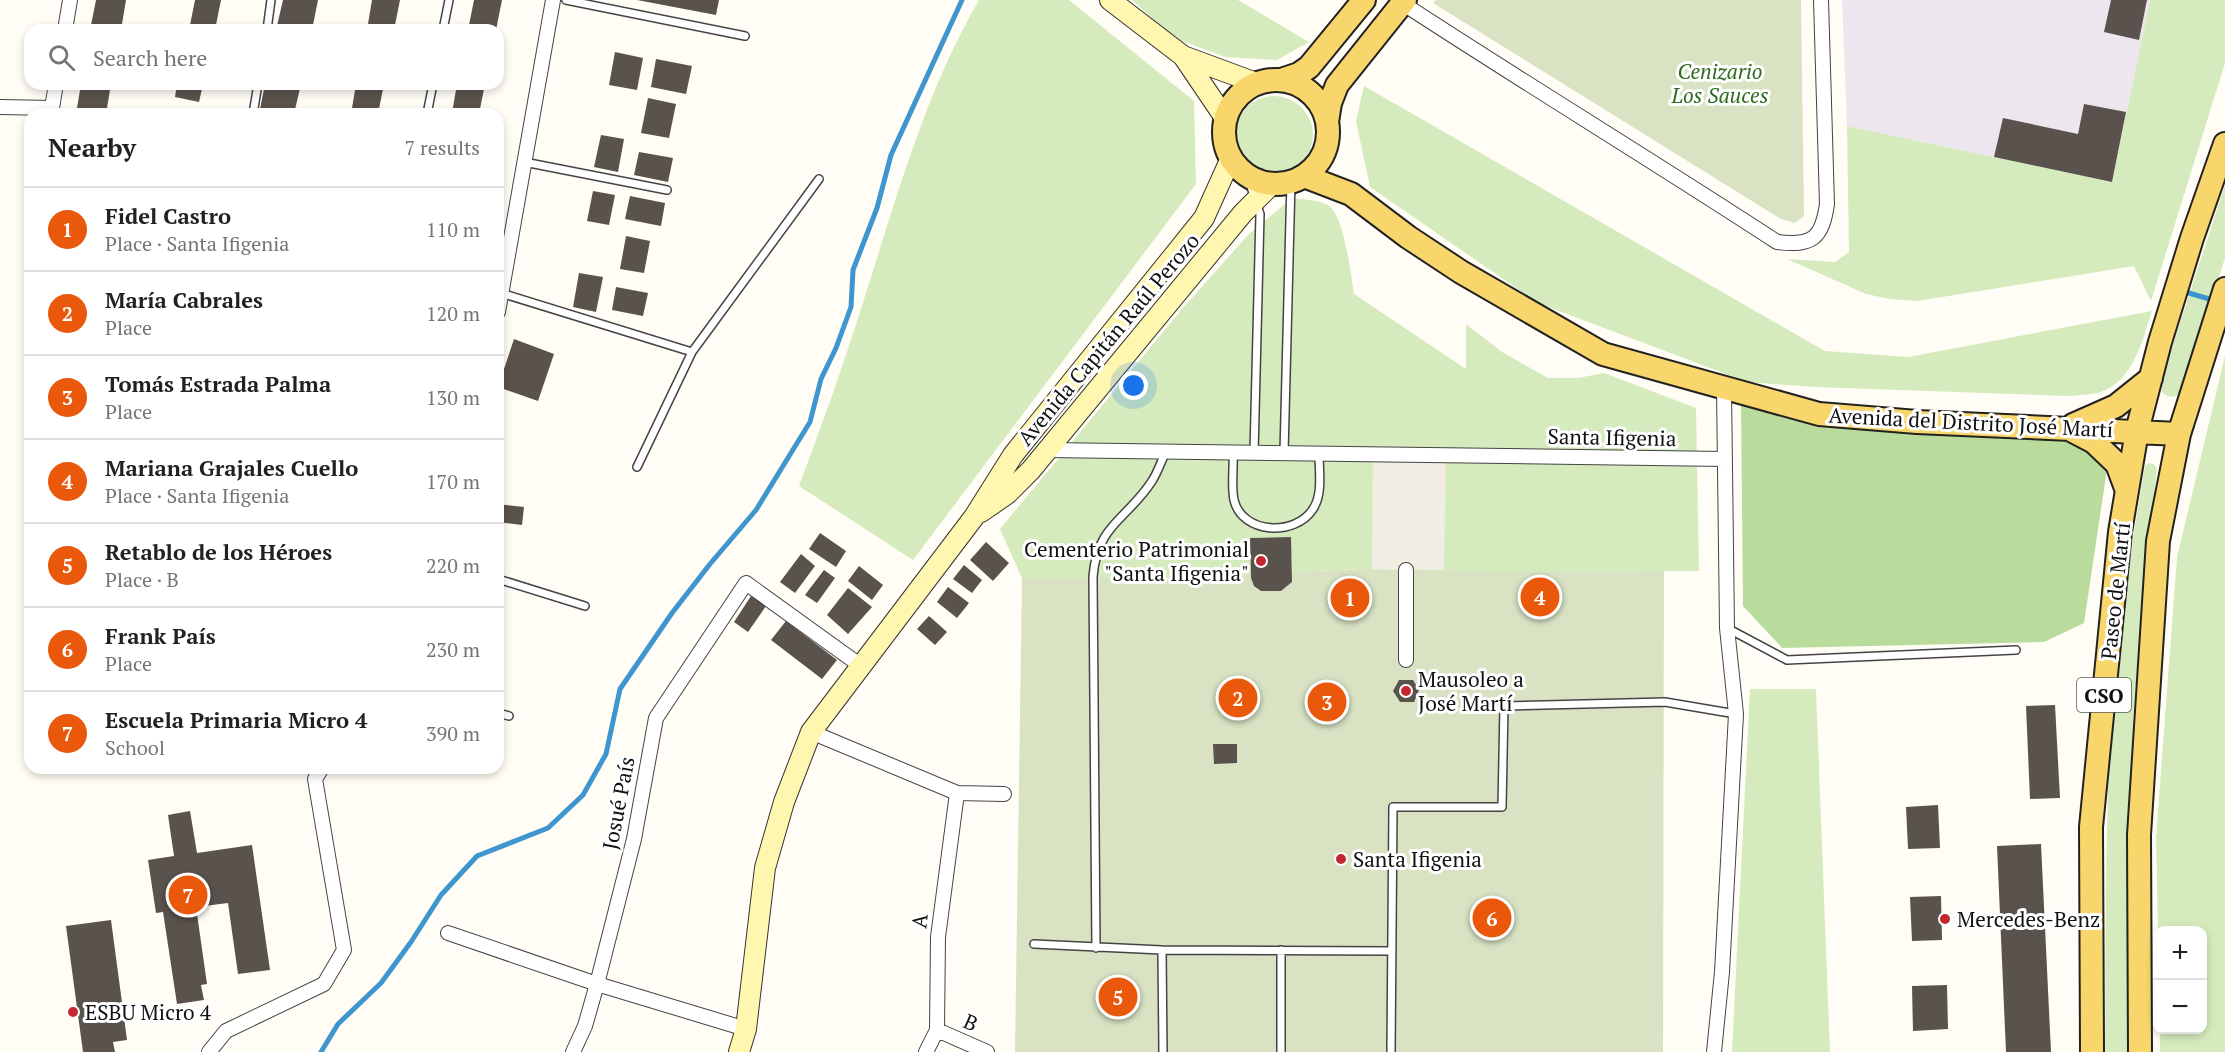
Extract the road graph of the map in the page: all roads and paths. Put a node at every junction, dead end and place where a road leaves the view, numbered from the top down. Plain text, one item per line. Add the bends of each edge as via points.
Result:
1 (70, 0) edge
2 (271, 0) edge
3 (448, 0) edge
4 (553, 0) edge
5 (566, 0) edge
6 (1110, 0) edge
7 (1821, 0) edge
8 (1403, 1) edge
9 (1359, 6) edge
10 (66, 24) edge
11 (268, 24) edge
12 (444, 24) edge
13 (745, 36) dead end
14 (1183, 56) junction
15 (1284, 80) junction
16 (1256, 82) junction
17 (55, 90) edge
18 (257, 90) edge
19 (432, 90) edge
20 (0, 107) edge
21 (52, 108) edge
22 (52, 108) edge
23 (254, 108) edge
24 (429, 108) edge
25 (1225, 118) junction
26 (1327, 133) junction
27 (2225, 144) edge
28 (1231, 158) junction
29 (524, 162) junction
30 (819, 179) dead end
31 (1281, 185) junction
32 (667, 190) dead end
33 (1351, 194) junction
34 (504, 276) edge
35 (2225, 289) edge
36 (504, 294) edge
37 (692, 352) junction
38 (2151, 378) junction
39 (1724, 388) junction
40 (2067, 428) junction
41 (2137, 431) junction
42 (2179, 434) junction
43 (1047, 450) junction
44 (1166, 452) junction
45 (1233, 453) junction
46 (1254, 453) junction
47 (1284, 453) junction
48 (1319, 454) junction
49 (1013, 455) junction
50 (1725, 459) junction
51 (637, 467) dead end
52 (1031, 470) junction
53 (2127, 491) junction
54 (974, 517) junction
55 (1406, 570) dead end
56 (504, 581) edge
57 (585, 606) dead end
58 (1727, 628) junction
59 (2016, 650) dead end
60 (1406, 660) dead end
61 (861, 666) junction
62 (1736, 714) junction
63 (504, 715) edge
64 (509, 716) dead end
65 (812, 732) junction
66 (318, 774) edge
67 (957, 793) junction
68 (1004, 794) dead end
69 (448, 933) dead end
70 (1034, 944) dead end
71 (1096, 948) junction
72 (1162, 950) junction
73 (1281, 950) junction
74 (1392, 951) junction
75 (597, 984) junction
76 (746, 1029) junction
77 (937, 1030) junction
78 (209, 1052) edge
79 (573, 1052) edge
80 (739, 1052) edge
81 (927, 1052) edge
82 (987, 1052) edge
83 (1163, 1052) edge
84 (1281, 1052) edge
85 (1391, 1052) edge
86 (1714, 1052) edge
87 (2092, 1052) edge
88 (2140, 1052) edge

1 - 10 street
2 - 11 lane
3 - 12 lane
4 - 29 street
5 - 13 lane
6 - 14 main road
7 - 8 street via 1827,204 1821,229 1812,240 1796,244 1777,242 1535,90
8 - 26 main road via 1337,86 1330,103
9 - 15 main road via 1309,67
14 - 16 main road
14 - 25 main road
15 - 16 main road
15 - 26 main road via 1304,87 1319,102
16 - 25 main road via 1236,97
17 - 21 street
18 - 23 lane
19 - 24 lane
20 - 22 street
25 - 28 main road via 1226,148
26 - 31 main road via 1318,162
26 - 33 main road, Avenida del Distrito José Martí via 1333,167
27 - 38 main road, Paseo de Martí / CSO via 2192,238
28 - 31 main road via 1247,175 1260,182
28 - 49 main road, Avenida Capitán Raúl Perozo via 1204,218
29 - 32 lane
29 - 34 street
30 - 37 lane
31 - 33 main road, Avenida del Distrito José Martí
31 - 43 main road, Avenida Capitán Raúl Perozo
31 - 46 lane via 1260,214
31 - 47 lane
33 - 39 main road, Avenida del Distrito José Martí via 1461,272 1603,354
35 - 42 main road, Paseo de Martí / CSO
36 - 37 lane
37 - 51 lane
38 - 40 main road via 2116,406
38 - 41 main road, Paseo de Martí / CSO
39 - 40 main road, Avenida del Distrito José Martí via 1819,414
39 - 50 street
40 - 41 main road, Avenida del Distrito José Martí
40 - 53 main road via 2094,442 2117,464
41 - 42 main road, Avenida del Distrito José Martí
41 - 53 main road, Paseo de Martí / CSO
42 - 88 main road, Paseo de Martí / CSO via 2158,541 2139,835
43 - 44 street, Santa Ifigenia
43 - 52 main road, Avenida Capitán Raúl Perozo
44 - 45 street, Santa Ifigenia
44 - 71 lane via 1152,480 1103,537 1094,556
45 - 46 street, Santa Ifigenia
45 - 48 lane via 1234,500 1244,518 1260,527 1281,528 1302,521 1314,508 1320,488
46 - 47 street, Santa Ifigenia
47 - 48 street, Santa Ifigenia
48 - 50 street, Santa Ifigenia
49 - 52 main road via 1011,466 1015,472
49 - 54 main road, Avenida Capitán Raúl Perozo
50 - 58 street
52 - 54 main road, Avenida Capitán Raúl Perozo via 1007,494
53 - 87 main road, Paseo de Martí / CSO via 2091,828
54 - 61 main road, Avenida Capitán Raúl Perozo
55 - 60 street
56 - 57 lane
58 - 59 lane via 1787,660
58 - 62 street
61 - 65 main road, Avenida Capitán Raúl Perozo
61 - 75 street, Josué País via 746,583 656,718 634,839
62 - 74 lane via 1665,702 1504,706 1502,807 1393,807
62 - 86 street
63 - 64 lane
65 - 67 street
65 - 76 main road, Avenida Capitán Raúl Perozo via 784,802 765,868
66 - 78 street via 315,779 344,950 324,984 226,1031
67 - 68 street
67 - 77 street, A via 938,937
69 - 75 street
70 - 71 lane
71 - 72 lane
72 - 73 lane
72 - 83 lane
73 - 74 lane
73 - 84 lane
74 - 85 lane
75 - 76 street
75 - 79 street, Josué País
76 - 80 main road, Avenida Capitán Raúl Perozo
77 - 81 street, A
77 - 82 street, B

